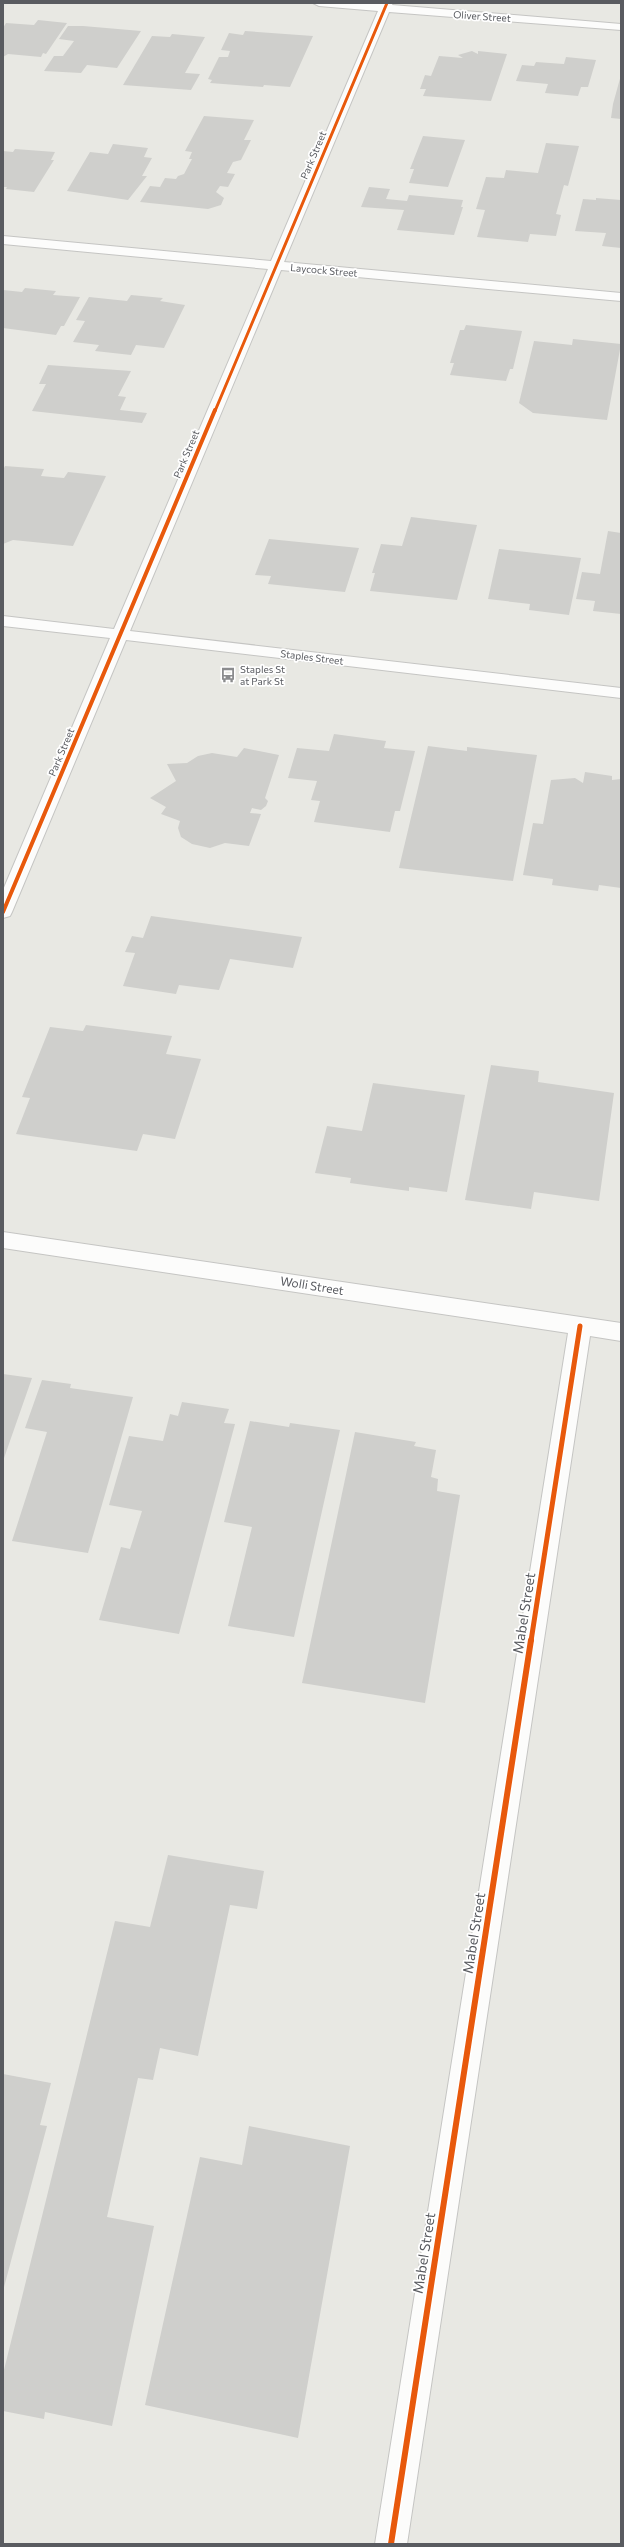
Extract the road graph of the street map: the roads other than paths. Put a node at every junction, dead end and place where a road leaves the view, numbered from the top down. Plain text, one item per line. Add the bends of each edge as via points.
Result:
1 (319, 3) edge
2 (386, 6) edge
3 (621, 26) edge
4 (3, 240) edge
5 (276, 266) junction
6 (621, 297) edge
7 (3, 621) edge
8 (120, 635) junction
9 (621, 693) edge
10 (3, 912) edge
11 (3, 1240) edge
12 (580, 1326) junction
13 (621, 1332) edge
14 (391, 2544) edge

1 - 2 street, Oliver Street
2 - 3 street, Oliver Street
2 - 5 street, Park Street
4 - 5 street, Laycock Street
5 - 6 street, Laycock Street
5 - 8 street, Park Street
7 - 8 street, Staples Street
8 - 9 street, Staples Street
8 - 10 street, Park Street
11 - 12 street, Wolli Street
12 - 13 street, Wolli Street
12 - 14 street, Mabel Street

